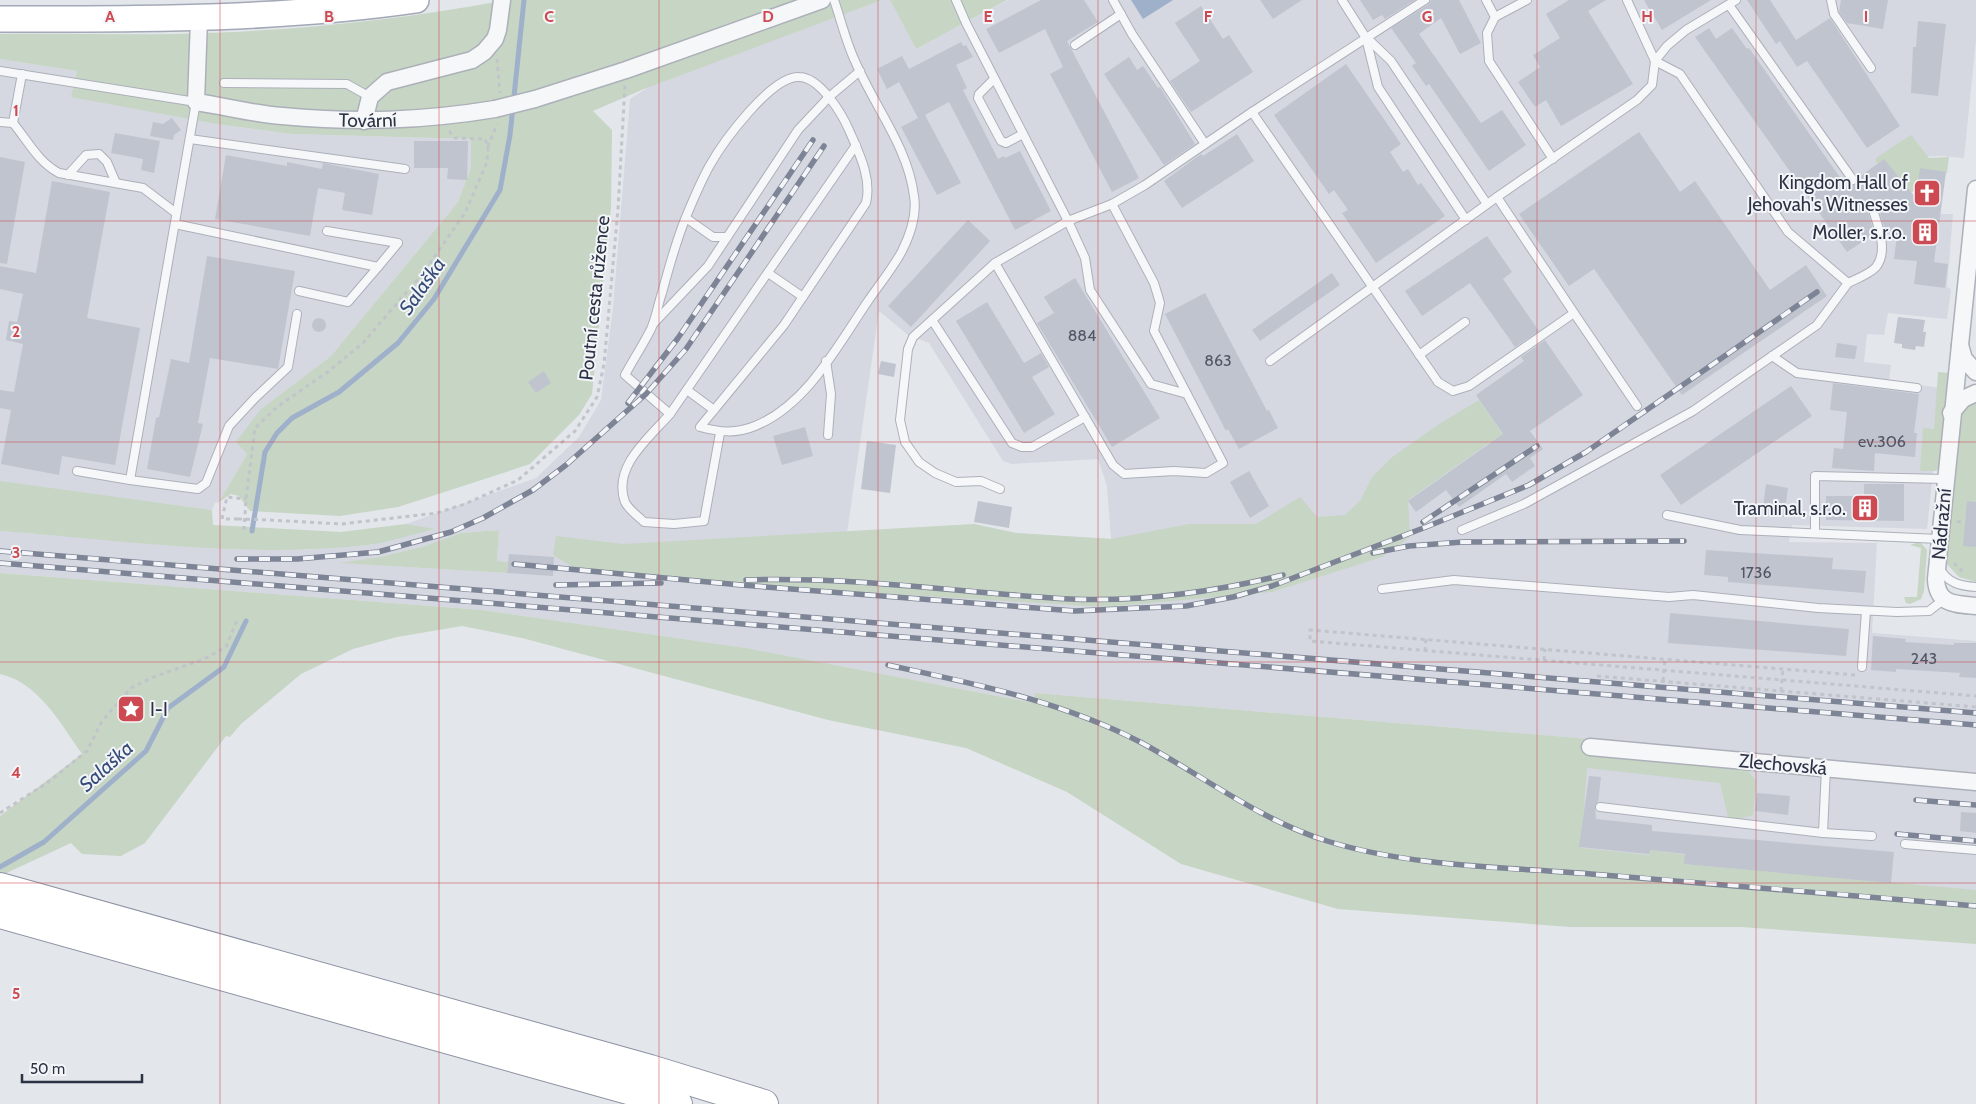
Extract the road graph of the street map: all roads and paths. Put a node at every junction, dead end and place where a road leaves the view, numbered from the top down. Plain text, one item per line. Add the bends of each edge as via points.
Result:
1 (416, 0) edge
2 (502, 0) edge
3 (822, 0) edge
4 (834, 0) edge
5 (956, 0) edge
6 (1113, 0) edge
7 (1342, 0) edge
8 (1424, 0) edge
9 (1486, 0) edge
10 (1527, 0) edge
11 (1626, 0) edge
12 (1831, 0) edge
13 (1733, 2) edge
14 (1121, 14) junction
15 (1495, 17) junction
16 (0, 19) edge
17 (199, 19) junction
18 (1366, 38) junction
19 (1076, 45) dead end
20 (1655, 61) junction
21 (1871, 68) dead end
22 (626, 70) junction
23 (0, 71) edge
24 (860, 71) junction
25 (22, 74) junction
26 (994, 79) junction
27 (224, 84) dead end
28 (370, 97) junction
29 (829, 97) junction
30 (196, 102) junction
31 (1252, 112) junction
32 (439, 118) junction
33 (364, 121) junction
34 (0, 122) edge
35 (13, 124) junction
36 (1023, 134) junction
37 (190, 138) junction
38 (1205, 144) junction
39 (856, 145) junction
40 (1553, 159) junction
41 (405, 168) dead end
42 (68, 175) junction
43 (1853, 180) dead end
44 (116, 183) junction
45 (1976, 196) edge
46 (1496, 197) junction
47 (1112, 204) junction
48 (1487, 204) junction
49 (176, 213) junction
50 (1874, 213) dead end
51 (686, 218) junction
52 (1466, 220) junction
53 (1068, 221) junction
54 (175, 224) junction
55 (327, 231) dead end
56 (728, 237) junction
57 (995, 263) junction
58 (378, 267) junction
59 (768, 274) junction
60 (1848, 283) junction
61 (1371, 287) junction
62 (299, 291) dead end
63 (803, 297) junction
64 (1574, 313) junction
65 (297, 314) dead end
66 (932, 320) junction
67 (1465, 322) dead end
68 (652, 325) junction
69 (1960, 345) junction
70 (1419, 356) junction
71 (1772, 356) junction
72 (826, 361) junction
73 (1270, 361) dead end
74 (1976, 372) edge
75 (1917, 388) dead end
76 (687, 390) junction
77 (1976, 393) edge
78 (1186, 394) junction
79 (1636, 406) dead end
80 (714, 410) junction
81 (1951, 413) junction
82 (670, 414) junction
83 (1086, 417) junction
84 (720, 433) junction
85 (828, 435) dead end
86 (77, 471) dead end
87 (1945, 479) junction
88 (130, 480) junction
89 (1000, 489) dead end
90 (246, 499) junction
91 (1668, 516) dead end
92 (244, 530) dead end
93 (1462, 530) dead end
94 (1815, 532) junction
95 (1939, 538) junction
96 (1937, 563) junction
97 (1976, 587) edge
98 (1382, 589) dead end
99 (1943, 600) junction
100 (1976, 606) edge
101 (1866, 611) junction
102 (237, 620) dead end
103 (1426, 639) junction
104 (1545, 649) junction
105 (1425, 651) junction
106 (1666, 658) junction
107 (1544, 660) junction
108 (1862, 667) joint
109 (1784, 668) junction
110 (1664, 670) junction
111 (1597, 676) dead end
112 (1782, 680) junction
113 (1663, 681) junction
114 (1782, 691) junction
115 (1976, 696) edge
116 (1976, 707) edge
117 (1590, 747) dead end
118 (1826, 768) junction
119 (1976, 782) edge
120 (1600, 807) dead end
121 (0, 813) edge
122 (1823, 833) junction
123 (1872, 836) dead end
124 (1905, 844) dead end
125 (1976, 850) edge
126 (0, 887) edge
127 (0, 914) edge
128 (678, 1104) edge
129 (764, 1104) edge

1 - 17 main road via 347,10
2 - 28 street via 495,39 484,52 472,60 387,82
3 - 22 street, Tovární
4 - 24 lane
5 - 26 lane
6 - 14 lane
7 - 18 lane
8 - 18 lane
9 - 15 lane
10 - 15 lane
11 - 20 lane
12 - 21 lane via 1834,14
13 - 20 lane via 1686,30
13 - 43 lane
14 - 19 lane
14 - 38 lane
15 - 40 lane via 1487,33 1489,61
16 - 17 main road
17 - 30 street
18 - 31 lane
18 - 48 lane via 1391,61
18 - 52 lane via 1378,86
20 - 40 lane via 1648,91
20 - 60 lane via 1680,74 1788,232
22 - 32 street, Tovární, bridge via 535,99
22 - 90 path, Poutní cesta růžence, bridge via 604,364 597,397 575,431 518,480 437,513 341,524 222,519 227,497
23 - 25 lane
24 - 29 lane
24 - 72 lane via 905,161 915,197 915,213 902,251
25 - 30 lane
25 - 35 lane
26 - 36 lane
26 - 36 lane via 978,98 1001,141 1006,143
27 - 28 lane via 346,84
28 - 33 street
29 - 39 lane
29 - 51 lane via 810,80 799,77 774,87 728,136 709,166
29 - 56 lane via 798,130
30 - 33 street, Tovární via 280,116
30 - 37 lane
31 - 38 lane
31 - 61 lane
32 - 33 street, Tovární
32 - 90 path via 455,138 485,139 488,147 487,162 466,213 423,273 363,344 277,407 255,428
34 - 35 lane
35 - 42 lane via 46,166
36 - 53 lane
37 - 41 lane
37 - 49 lane
38 - 47 lane
39 - 59 lane
39 - 63 lane via 868,181 866,203
40 - 46 lane
42 - 44 lane
42 - 44 lane via 86,155 100,154
44 - 49 lane via 143,188
45 - 69 street, Nádražní
46 - 48 lane
46 - 64 lane
47 - 53 lane
47 - 78 lane via 1154,283 1160,303 1154,331
48 - 52 lane
49 - 54 lane
50 - 60 lane via 1881,237 1881,254 1876,268
51 - 56 lane via 713,237
51 - 68 lane
52 - 61 lane
53 - 57 lane
53 - 78 lane via 1086,258 1090,290 1151,384
54 - 58 lane
54 - 88 lane
55 - 58 lane via 398,243
56 - 68 lane via 708,266
57 - 66 lane
57 - 83 lane
58 - 62 lane via 348,302
59 - 63 lane
59 - 76 lane
60 - 71 lane via 1816,325
61 - 70 lane
61 - 73 lane
63 - 80 lane
64 - 70 lane via 1461,390 1444,388
64 - 79 lane
65 - 88 lane via 288,367 229,426 206,483 198,490
66 - 83 lane via 1012,443 1032,447
66 - 89 lane via 913,337 908,349 900,420 905,442 919,462 935,473 956,482 981,481
67 - 70 lane
68 - 82 lane via 625,375
69 - 74 street via 1964,359
69 - 81 street, Nádražní
71 - 75 lane via 1797,373
71 - 93 lane via 1693,411 1524,504
72 - 84 lane via 796,398 773,416 755,426
72 - 85 lane via 831,394
76 - 80 lane
76 - 82 lane
77 - 81 street via 1963,399
78 - 83 lane via 1223,463 1206,473 1124,474 1113,465
80 - 84 lane via 700,427
81 - 87 street, Nádražní
82 - 84 lane via 635,452 622,480 626,504 644,522 704,521
86 - 88 lane
87 - 94 lane via 1815,476
87 - 95 street, Nádražní
90 - 92 path
91 - 94 lane via 1740,530
94 - 95 lane
95 - 96 street, Nádražní
96 - 97 lane via 1954,584
96 - 99 street, Nádražní via 1936,585
98 - 101 lane via 1454,580 1678,597 1693,595
99 - 100 street via 1951,604
99 - 101 lane via 1925,612
101 - 108 lane
102 - 121 path via 226,647 204,660 131,688 102,721 87,751 47,783
103 - 104 path
103 - 105 path
103 - 105 path via 1310,630 1310,641
104 - 106 path
104 - 107 path
105 - 107 path
106 - 109 path
106 - 110 path
107 - 110 path
108 - 109 path via 1861,675
109 - 112 path
110 - 112 path
110 - 113 path
111 - 113 path
112 - 114 path
112 - 115 path
113 - 114 path
114 - 116 path
117 - 118 street, Zlechovská
118 - 119 street, Zlechovská
118 - 122 lane
120 - 122 lane
122 - 123 lane
124 - 125 lane
126 - 129 highway via 640,1066
127 - 128 highway

